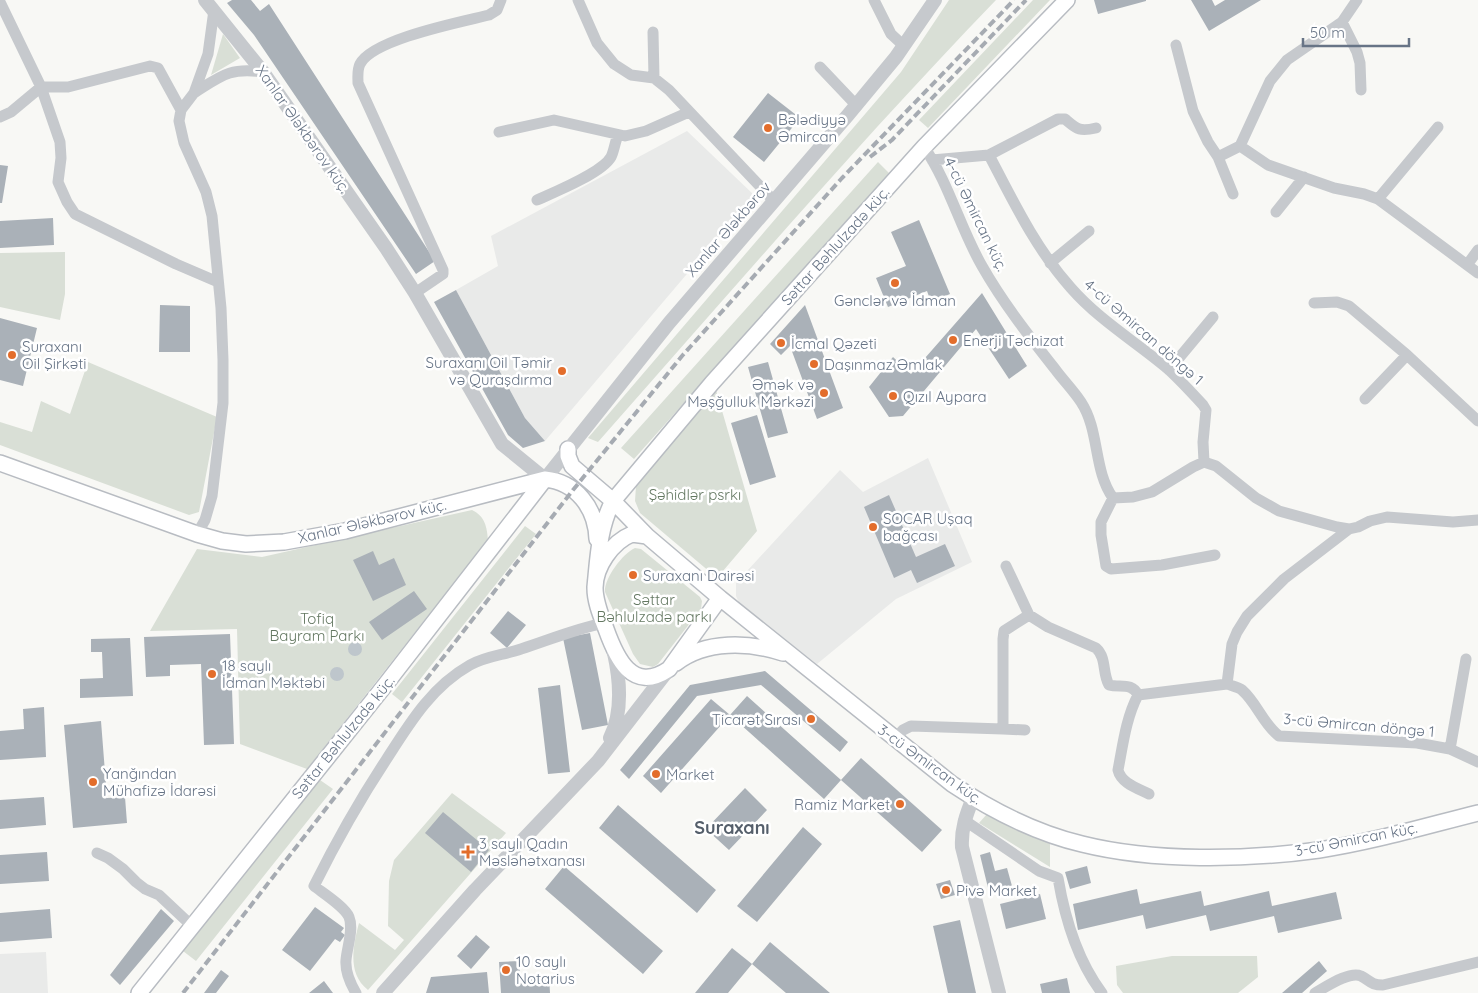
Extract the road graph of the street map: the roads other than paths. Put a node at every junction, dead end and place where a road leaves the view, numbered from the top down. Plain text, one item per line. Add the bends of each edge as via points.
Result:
1 (501, 0) edge
2 (578, 0) edge
3 (874, 0) edge
4 (935, 0) edge
5 (1067, 0) edge
6 (1357, 0) edge
7 (0, 2) edge
8 (210, 5) edge
9 (1342, 22) junction
10 (653, 32) dead end
11 (1176, 45) dead end
12 (904, 46) junction
13 (820, 67) dead end
14 (263, 72) junction
15 (654, 78) junction
16 (41, 87) junction
17 (1361, 90) dead end
18 (194, 93) junction
19 (856, 106) junction
20 (181, 110) junction
21 (689, 112) junction
22 (0, 117) edge
23 (1438, 126) dead end
24 (1096, 128) dead end
25 (499, 132) dead end
26 (618, 134) junction
27 (1240, 146) junction
28 (924, 147) junction
29 (989, 155) junction
30 (1218, 157) junction
31 (932, 160) junction
32 (1304, 177) junction
33 (1233, 194) dead end
34 (1378, 199) junction
35 (537, 200) dead end
36 (774, 200) junction
37 (1276, 212) dead end
38 (1089, 231) dead end
39 (1478, 250) edge
40 (1050, 263) junction
41 (1467, 264) junction
42 (1478, 273) edge
43 (218, 282) junction
44 (415, 293) junction
45 (1314, 303) dead end
46 (1213, 317) dead end
47 (1407, 355) junction
48 (1169, 370) junction
49 (1364, 399) dead end
50 (1478, 420) edge
51 (568, 449) junction
52 (1204, 462) junction
53 (0, 464) edge
54 (545, 479) junction
55 (1114, 498) junction
56 (613, 501) junction
57 (1478, 520) edge
58 (1349, 529) junction
59 (197, 534) junction
60 (647, 536) junction
61 (1215, 555) dead end
62 (1006, 566) dead end
63 (595, 587) junction
64 (720, 598) junction
65 (1029, 615) junction
66 (604, 622) junction
67 (614, 652) junction
68 (790, 655) junction
69 (1466, 659) dead end
70 (669, 669) junction
71 (1227, 684) junction
72 (1138, 695) junction
73 (1003, 728) junction
74 (1026, 730) dead end
75 (895, 739) junction
76 (1450, 749) junction
77 (598, 761) junction
78 (1478, 762) edge
79 (1149, 794) dead end
80 (973, 798) junction
81 (1478, 813) edge
82 (964, 820) junction
83 (97, 853) dead end
84 (192, 926) junction
85 (1478, 962) edge
86 (139, 993) edge
87 (356, 993) edge
88 (383, 993) edge
89 (999, 993) edge
90 (1102, 993) edge
91 (1316, 993) edge

1 - 44 street via 497,10 489,15 414,34 376,50 360,64 358,83 443,270 443,274
2 - 15 street via 597,43 614,64 631,75
3 - 12 street via 891,34
4 - 12 street, Xanlar Ələkbərov
5 - 28 main road, Səttar Bəhlulzadə küç.
6 - 9 street
7 - 16 street
8 - 14 street, Xanlar Ələkbərov küç.
8 - 18 street via 208,54
9 - 17 street via 1357,52
9 - 27 street via 1287,60 1270,81
10 - 15 street
11 - 30 street via 1194,111
12 - 19 street, Xanlar Ələkbərov
13 - 19 street
14 - 18 street via 239,70
14 - 44 street, Xanlar Ələkbərov küç.
15 - 21 street
16 - 20 street via 68,87 150,66 158,68
16 - 22 street
16 - 43 street via 60,142 58,182 75,214
18 - 20 street
19 - 36 street, Xanlar Ələkbərov
20 - 43 street via 179,121 184,143 209,204
21 - 26 street via 646,131 625,136
21 - 36 street
23 - 34 street
24 - 29 street via 1079,130 1065,119 1058,119
25 - 26 street via 554,120
26 - 35 street via 611,157 603,166
27 - 30 street
27 - 32 street via 1268,165
28 - 31 street, 4-cü Əmircan küç.
28 - 56 main road, Səttar Bəhlulzadə küç. via 712,382
29 - 31 street
29 - 40 street, 4-cü Əmircan döngə 1
30 - 33 street
31 - 55 street, 4-cü Əmircan küç. via 982,267 1013,315 1081,402 1092,428 1103,478
32 - 34 street
32 - 37 street
34 - 41 street
36 - 51 street, Xanlar Ələkbərov
38 - 40 street
39 - 41 street
40 - 48 street, 4-cü Əmircan döngə 1 via 1090,308
41 - 42 street
43 - 59 street via 223,352 221,431 212,496
44 - 54 street, Xanlar Ələkbərov küç. via 502,444
45 - 47 street via 1337,302 1349,306
46 - 48 street
47 - 49 street
47 - 50 street
48 - 52 street, 4-cü Əmircan döngə 1 via 1206,410
51 - 54 street, Xanlar Ələkbərov
51 - 56 main road via 572,466
52 - 55 street via 1152,492
52 - 58 street via 1216,466 1256,498 1279,511
53 - 59 main road, Xanlar Ələkbərov küç.
54 - 59 main road, Xanlar Ələkbərov küç. via 345,531 284,542 246,544
54 - 63 main road via 566,485 592,510 596,534
54 - 84 main road, Səttar Bəhlulzadə küç.
55 - 61 street via 1101,522 1106,566 1111,569 1162,566
56 - 60 main road
56 - 63 main road, Səttar Bəhlulzadə küç. via 603,527
57 - 58 street via 1453,522 1387,517
58 - 71 street via 1284,579 1247,616 1232,644
60 - 63 main road via 632,534 619,540 604,560
60 - 64 main road
62 - 65 street
63 - 66 main road
64 - 68 main road
64 - 70 main road
65 - 72 street via 1096,648 1103,659 1109,685 1129,686
65 - 73 street via 1004,631 1002,639
66 - 67 main road
66 - 87 street via 519,650 480,659 434,692 414,716 341,833 314,886 349,917 347,973
67 - 70 main road via 632,673 652,677
67 - 77 street via 619,708 614,732
68 - 70 main road, 3-cü Əmircan küç. via 748,646 711,648 690,654
68 - 75 main road, 3-cü Əmircan küç.
69 - 76 street
70 - 77 street
71 - 72 street
71 - 76 street, 3-cü Əmircan döngə 1 via 1241,689 1279,736 1417,743
72 - 79 street via 1127,721 1118,770 1119,776 1127,783
73 - 74 street
73 - 75 street via 911,726
75 - 80 main road, 3-cü Əmircan küç.
76 - 78 street, 3-cü Əmircan döngə 1
77 - 88 street via 475,890
80 - 81 main road, 3-cü Əmircan küç. via 1036,828 1083,844 1159,855 1212,857 1320,850
80 - 82 street
82 - 89 street via 961,834 963,858
82 - 90 street via 1039,871 1058,878 1075,945
83 - 84 street via 123,868 145,889 159,895
84 - 86 main road, Səttar Bəhlulzadə küç.
85 - 91 street via 1383,985 1373,985 1358,975 1348,976

